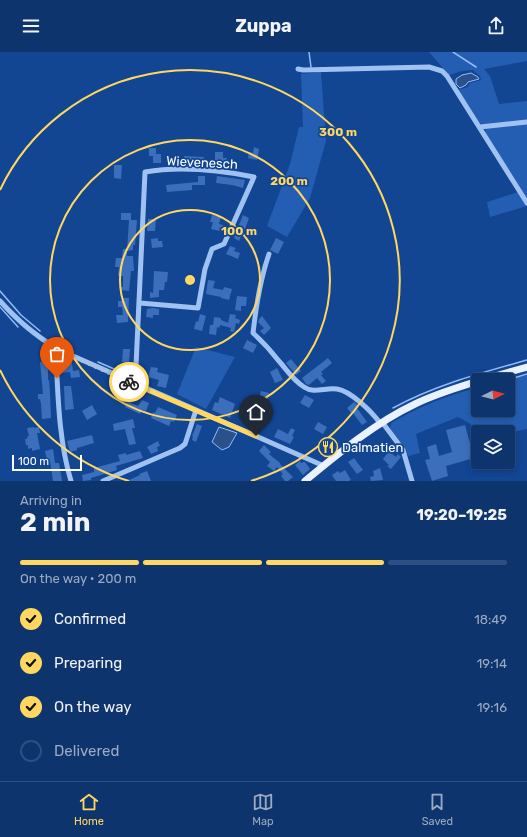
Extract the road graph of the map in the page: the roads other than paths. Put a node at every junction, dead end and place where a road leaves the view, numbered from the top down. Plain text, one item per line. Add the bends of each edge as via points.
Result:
1 (298, 69) dead end
2 (527, 122) edge
3 (480, 127) junction
4 (527, 203) edge
5 (269, 254) dead end
6 (0, 301) edge
7 (140, 303) junction
8 (57, 349) junction
9 (527, 367) edge
10 (506, 373) edge
11 (471, 383) edge
12 (134, 384) junction
13 (196, 410) junction
14 (381, 423) junction
15 (324, 466) junction
16 (71, 481) edge
17 (103, 481) edge
18 (305, 481) edge
19 (412, 481) edge

1 - 3 street via 437,69 447,76
2 - 3 street
3 - 4 street
5 - 14 street via 262,273 253,333 306,389 342,390 368,409
6 - 8 street via 32,333
7 - 7 street, Wievenesch via 198,308 205,269 212,249 224,244 254,177 204,170 145,172
7 - 12 street, Wievenesch
8 - 12 street
8 - 16 street via 56,370 61,429
9 - 10 main road
11 - 14 main road via 424,399
12 - 13 street
13 - 15 street
13 - 17 street via 185,444 180,448
14 - 15 main road
14 - 19 street via 403,450
15 - 18 main road

